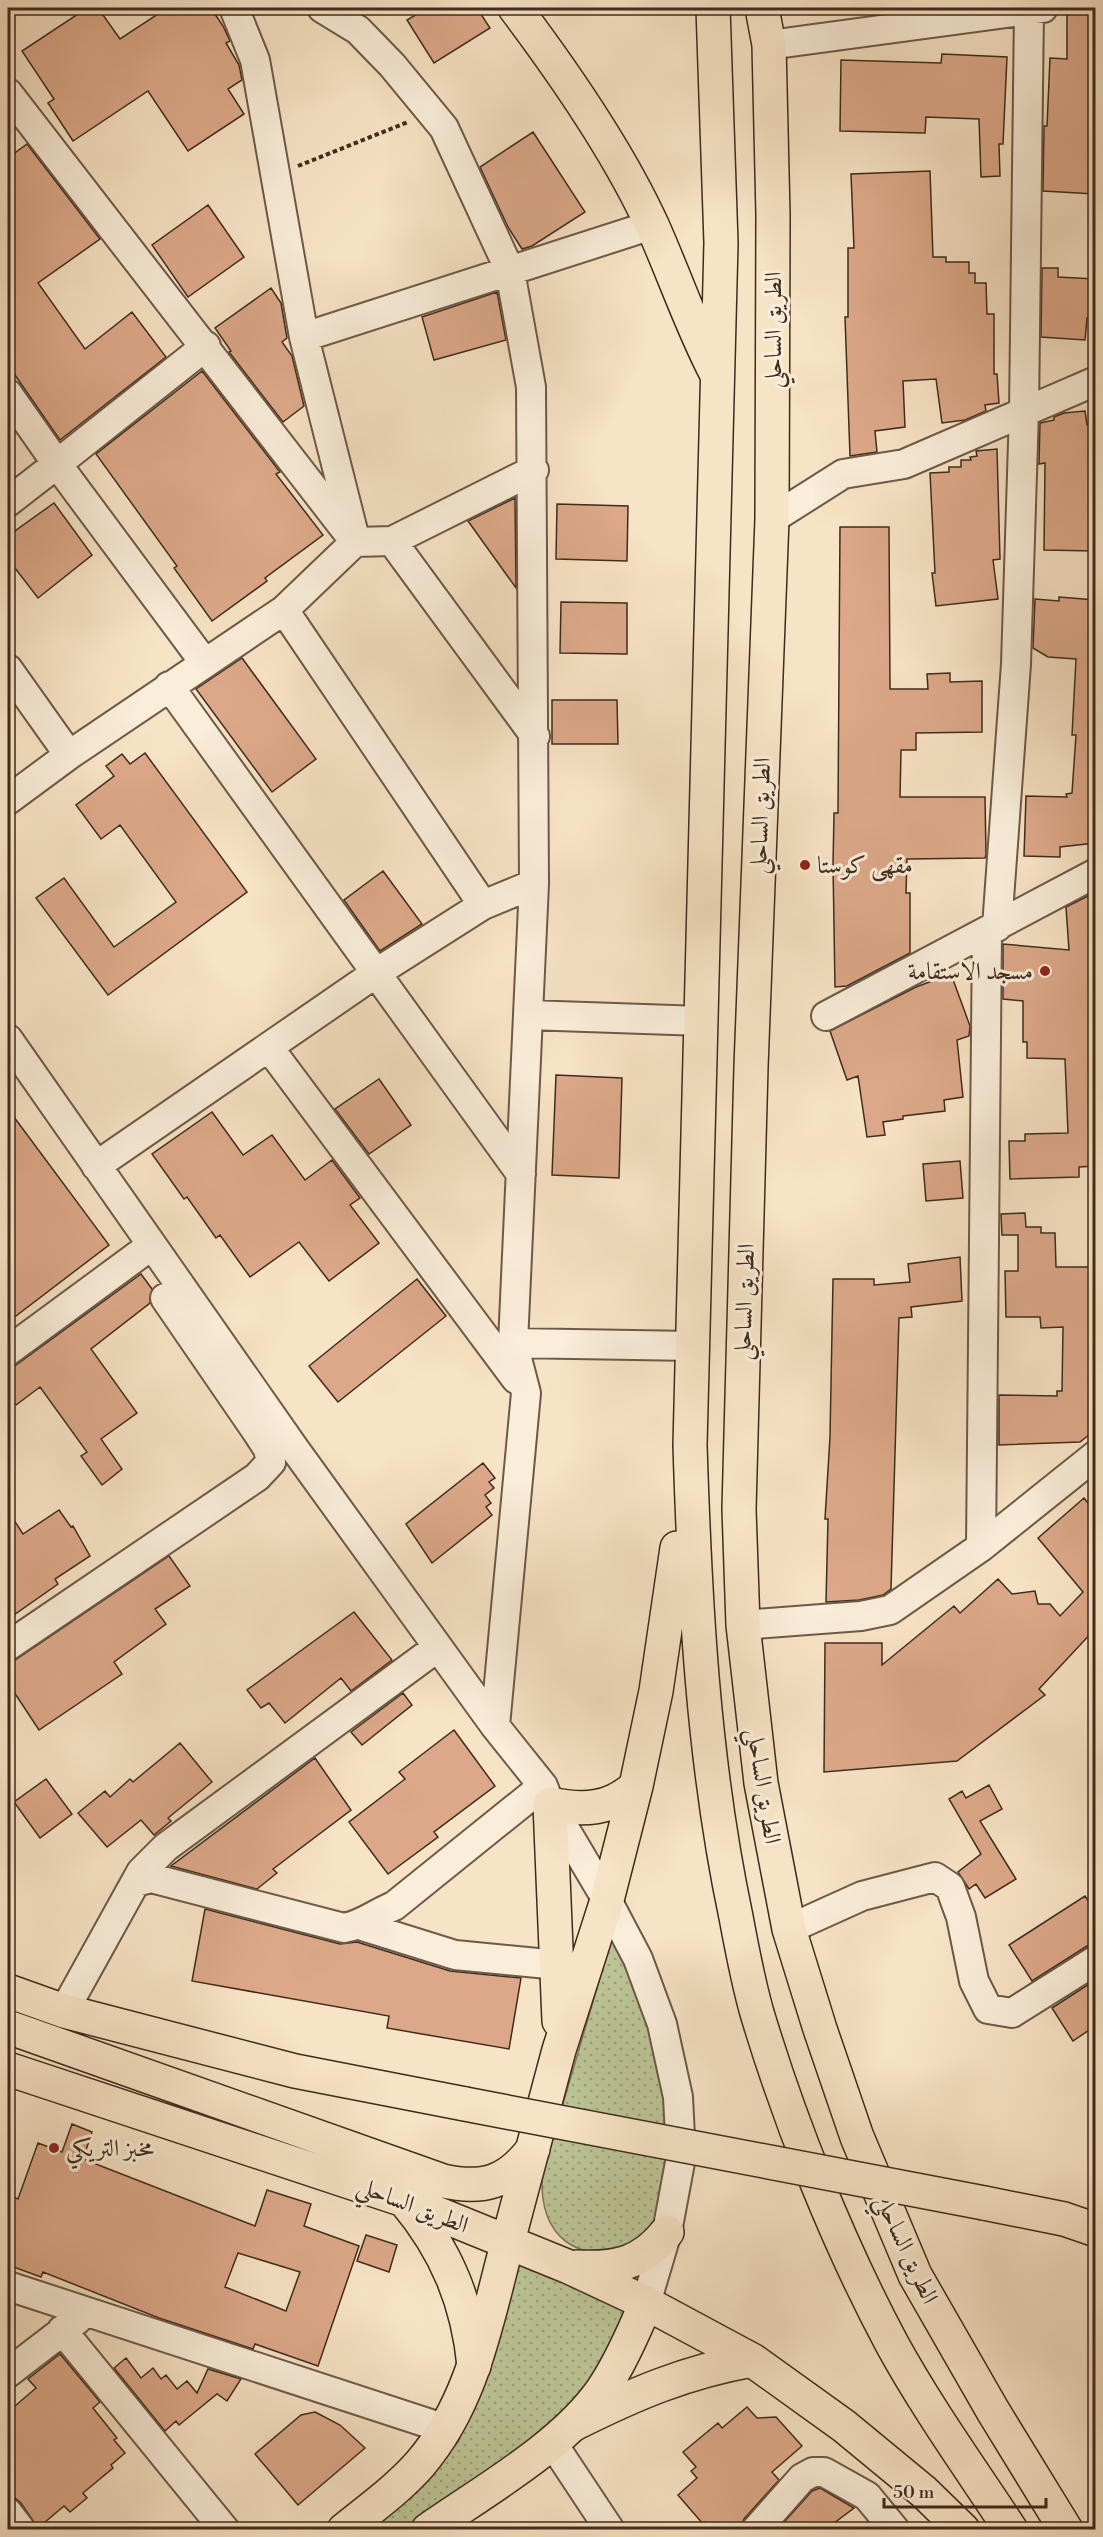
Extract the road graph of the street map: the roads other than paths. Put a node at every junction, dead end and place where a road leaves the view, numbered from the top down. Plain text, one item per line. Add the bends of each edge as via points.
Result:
1 (234, 8) edge
2 (322, 8) edge
3 (515, 8) edge
4 (713, 8) edge
5 (762, 8) edge
6 (1036, 9) edge
7 (769, 45) junction
8 (8, 93) edge
9 (652, 225) junction
10 (510, 271) junction
11 (304, 337) junction
12 (206, 346) junction
13 (718, 378) junction
14 (1095, 381) edge
15 (8, 394) edge
16 (1024, 411) junction
17 (57, 464) junction
18 (534, 470) junction
19 (8, 502) edge
20 (772, 519) junction
21 (355, 542) junction
22 (392, 542) junction
23 (284, 610) junction
24 (204, 662) junction
25 (8, 669) edge
26 (169, 686) junction
27 (535, 736) junction
28 (69, 755) junction
29 (8, 800) edge
30 (1095, 873) edge
31 (534, 884) junction
32 (483, 905) junction
33 (992, 929) junction
34 (376, 973) junction
35 (528, 1015) junction
36 (825, 1016) dead end
37 (702, 1021) junction
38 (270, 1049) junction
39 (11, 1053) edge
40 (96, 1166) junction
41 (520, 1174) junction
42 (144, 1251) junction
43 (513, 1343) junction
44 (693, 1346) junction
45 (8, 1351) edge
46 (526, 1393) junction
47 (690, 1446) junction
48 (1095, 1455) edge
49 (981, 1547) junction
50 (743, 1625) junction
51 (8, 1646) edge
52 (438, 1647) junction
53 (495, 1726) junction
54 (636, 1786) junction
55 (547, 1795) junction
56 (136, 1882) junction
57 (607, 1900) junction
58 (359, 1925) junction
59 (789, 1929) junction
60 (1095, 1960) edge
61 (558, 1965) junction
62 (8, 1991) edge
63 (64, 2011) junction
64 (8, 2027) edge
65 (559, 2050) junction
66 (8, 2069) edge
67 (534, 2147) junction
68 (404, 2199) junction
69 (1095, 2230) edge
70 (667, 2232) junction
71 (508, 2241) junction
72 (569, 2267) junction
73 (8, 2286) edge
74 (646, 2303) junction
75 (89, 2312) junction
76 (62, 2330) junction
77 (752, 2360) junction
78 (474, 2366) junction
79 (8, 2373) edge
80 (446, 2429) junction
81 (563, 2433) junction
82 (8, 2512) edge
83 (21, 2529) edge
84 (225, 2529) edge
85 (344, 2529) edge
86 (428, 2529) edge
87 (610, 2529) edge
88 (756, 2529) edge
89 (895, 2529) edge
90 (963, 2529) edge
91 (1011, 2529) edge
92 (1066, 2529) edge

1 - 11 street via 255,60
2 - 10 street via 358,30 392,64 444,128
3 - 9 main road via 622,167
4 - 13 main road, الطريق الساحلي via 721,243
5 - 7 main road, الطريق الساحلي
6 - 7 street
6 - 16 street
7 - 20 main road, الطريق الساحلي
8 - 12 street
9 - 10 street
9 - 13 main road
10 - 11 street
10 - 18 street via 531,387
11 - 21 street
12 - 17 street
12 - 21 street
13 - 37 main road, الطريق الساحلي
14 - 16 street
15 - 17 street
16 - 20 street via 903,464 843,474
16 - 33 street via 1016,664
17 - 19 street
17 - 24 street
18 - 22 street
18 - 27 street
20 - 50 main road, الطريق الساحلي via 750,1079 739,1509
21 - 22 street
21 - 23 street
22 - 27 street
23 - 24 street
23 - 32 street
24 - 26 street
25 - 28 street
26 - 28 street
26 - 34 street
27 - 31 street
28 - 29 street
30 - 33 street
31 - 32 street
31 - 35 street
32 - 34 street
33 - 36 street
33 - 49 street
34 - 38 street
34 - 41 street
35 - 37 street
35 - 41 street
37 - 44 main road, الطريق الساحلي
38 - 40 street
38 - 46 street
39 - 40 street
40 - 42 street
41 - 43 street
42 - 45 street
42 - 51 street via 268,1449 271,1462 257,1477
42 - 52 street via 294,1448
43 - 44 street
43 - 46 street
44 - 47 main road, الطريق الساحلي
46 - 53 street
47 - 54 main road via 658,1679
47 - 91 main road, الطريق الساحلي via 695,1596 706,1732 728,1878 756,2011 795,2124 848,2252 893,2345
48 - 49 street
49 - 50 street via 890,1610 861,1616
50 - 59 main road, الطريق الساحلي via 761,1784
52 - 53 street
52 - 56 street via 184,1833 141,1872
53 - 55 street
54 - 55 main road via 615,1802 584,1809
54 - 57 main road
55 - 57 street
55 - 58 street via 394,1906
55 - 61 main road
56 - 58 street via 151,1878 344,1928
56 - 63 street
57 - 65 main road
57 - 70 street via 638,1959 662,2024 678,2097 681,2157
58 - 61 street via 455,1955
59 - 60 street via 862,1896 934,1877 950,1887 961,1917 974,1981 988,2009 1012,2013
59 - 92 main road, الطريق الساحلي via 857,2137 915,2275
61 - 65 main road
62 - 63 main road
63 - 69 main road, bridge via 295,2071 1064,2218
64 - 67 main road via 464,2186 505,2177
65 - 67 main road
66 - 68 main road, الطريق الساحلي
67 - 71 main road
68 - 71 main road, الطريق الساحلي
68 - 78 main road via 454,2276 466,2315
70 - 72 main road via 647,2254 621,2266
70 - 74 street
71 - 72 main road, الطريق الساحلي
71 - 78 main road
72 - 74 main road, الطريق الساحلي
73 - 75 street
74 - 77 main road, الطريق الساحلي
74 - 81 main road via 603,2390
75 - 76 street
75 - 80 street
76 - 79 street
76 - 84 street
77 - 81 main road via 677,2377 640,2391
77 - 90 main road, الطريق الساحلي via 844,2426
78 - 80 main road
80 - 85 main road via 403,2481
81 - 86 main road via 505,2478
81 - 87 street
82 - 83 street
88 - 89 street via 802,2478 813,2472 824,2472 867,2496

